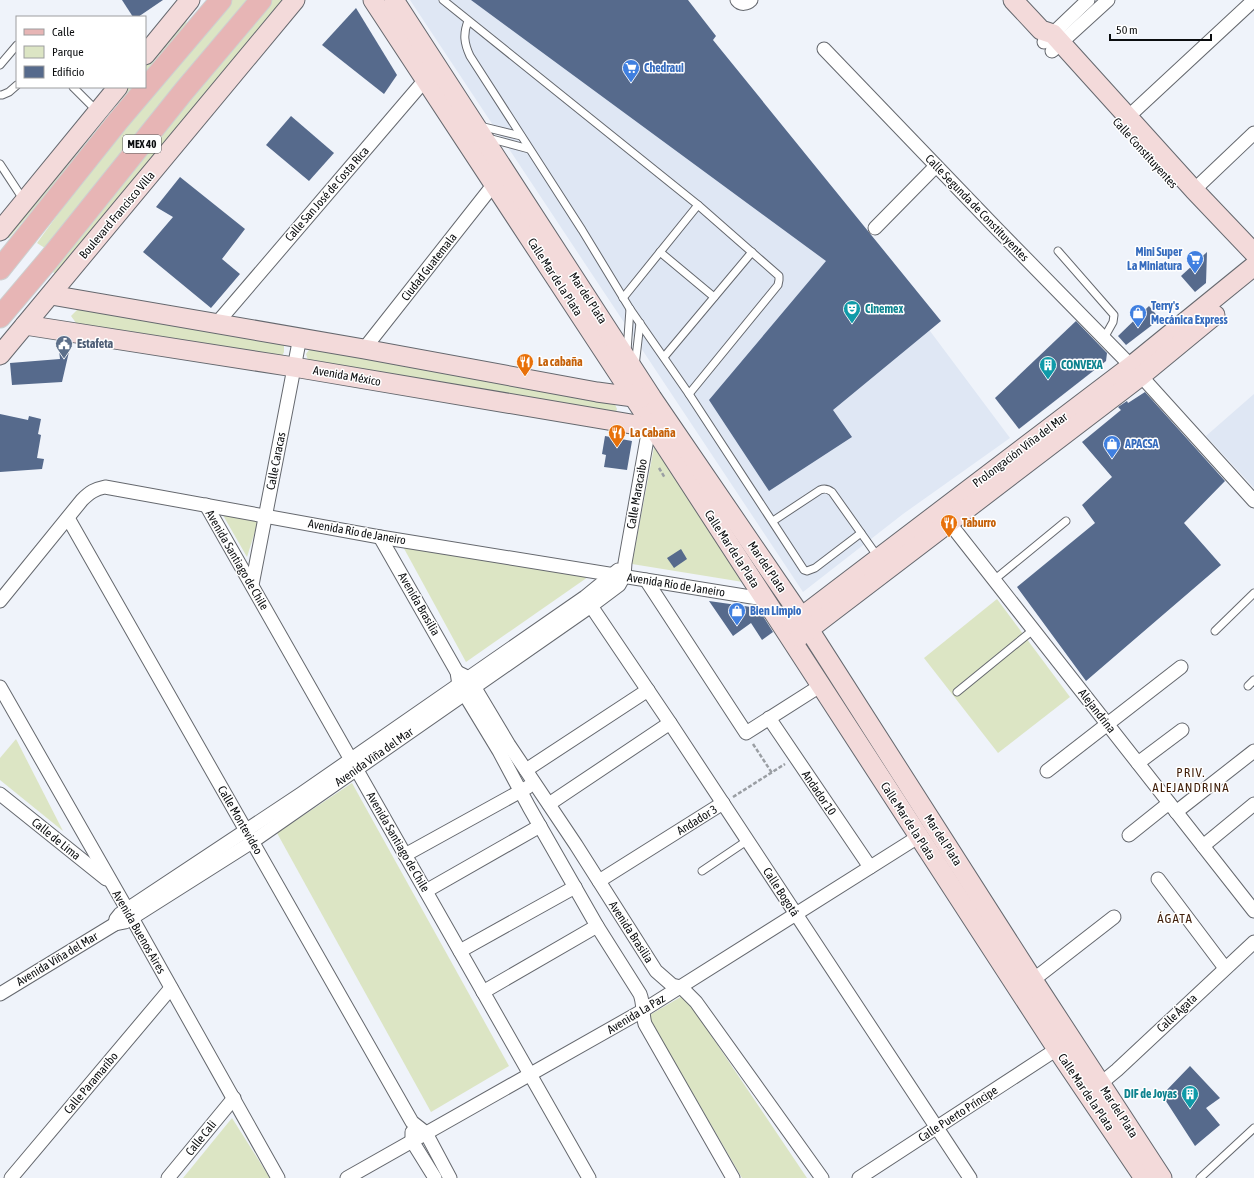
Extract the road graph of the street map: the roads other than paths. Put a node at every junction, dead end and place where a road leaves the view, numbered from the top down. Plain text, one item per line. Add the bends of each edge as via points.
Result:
1 (221, 0) edge
2 (261, 0) edge
3 (295, 0) edge
4 (373, 0) edge
5 (394, 0) edge
6 (1013, 0) edge
7 (1088, 0) edge
8 (1108, 0) edge
9 (1254, 0) edge
10 (189, 1) edge
11 (446, 1) edge
12 (468, 21) junction
13 (200, 25) junction
14 (1050, 40) junction
15 (16, 45) edge
16 (824, 49) dead end
17 (146, 54) edge
18 (0, 65) edge
19 (431, 73) junction
20 (16, 86) edge
21 (74, 88) edge
22 (117, 88) edge
23 (0, 95) edge
24 (98, 112) junction
25 (1129, 116) junction
26 (479, 131) junction
27 (1254, 133) edge
28 (521, 136) junction
29 (529, 148) junction
30 (0, 164) edge
31 (936, 166) junction
32 (494, 184) junction
33 (1194, 190) junction
34 (25, 201) junction
35 (698, 205) junction
36 (875, 228) dead end
37 (0, 231) edge
38 (1058, 250) dead end
39 (660, 252) junction
40 (752, 252) junction
41 (0, 269) edge
42 (1253, 269) edge
43 (51, 295) junction
44 (714, 297) junction
45 (623, 298) junction
46 (630, 309) junction
47 (0, 317) edge
48 (216, 323) junction
49 (640, 323) junction
50 (25, 325) junction
51 (300, 337) junction
52 (1104, 338) junction
53 (364, 349) junction
54 (0, 355) edge
55 (664, 357) junction
56 (631, 364) junction
57 (294, 367) junction
58 (1136, 371) junction
59 (689, 394) junction
60 (634, 398) junction
61 (652, 398) junction
62 (660, 423) junction
63 (1254, 501) edge
64 (206, 505) junction
65 (266, 516) junction
66 (945, 517) junction
67 (68, 518) junction
68 (773, 521) junction
69 (1066, 521) dead end
70 (861, 533) junction
71 (380, 536) junction
72 (879, 558) junction
73 (621, 571) junction
74 (646, 580) junction
75 (994, 580) junction
76 (252, 585) junction
77 (1254, 593) edge
78 (764, 599) junction
79 (0, 601) edge
80 (592, 606) junction
81 (805, 624) junction
82 (1033, 630) junction
83 (1215, 632) dead end
84 (788, 636) junction
85 (1181, 667) dead end
86 (1254, 680) edge
87 (465, 683) junction
88 (820, 686) junction
89 (1248, 686) dead end
90 (0, 687) edge
91 (648, 690) junction
92 (957, 692) dead end
93 (769, 718) junction
94 (670, 723) junction
95 (1108, 725) junction
96 (1182, 730) dead end
97 (1254, 751) edge
98 (1138, 763) junction
99 (354, 764) junction
100 (526, 770) junction
101 (1047, 771) dead end
102 (534, 783) junction
103 (520, 791) junction
104 (0, 794) edge
105 (723, 803) junction
106 (549, 804) junction
107 (1254, 804) edge
108 (1172, 807) junction
109 (540, 826) junction
110 (1129, 835) dead end
111 (249, 837) junction
112 (918, 837) junction
113 (748, 840) junction
114 (1203, 846) junction
115 (405, 855) junction
116 (870, 867) junction
117 (702, 871) dead end
118 (1158, 879) dead end
119 (599, 881) junction
120 (112, 884) junction
121 (575, 887) junction
122 (426, 890) junction
123 (1254, 911) edge
124 (130, 914) junction
125 (796, 914) junction
126 (1114, 917) dead end
127 (597, 926) junction
128 (1254, 942) edge
129 (460, 951) junction
130 (1225, 968) junction
131 (1033, 980) junction
132 (681, 987) junction
133 (171, 988) junction
134 (483, 992) junction
135 (0, 994) edge
136 (642, 1012) junction
137 (1057, 1049) junction
138 (530, 1074) junction
139 (1100, 1084) junction
140 (234, 1098) junction
141 (412, 1122) junction
142 (937, 1128) junction
143 (1254, 1128) edge
144 (426, 1133) junction
145 (412, 1141) junction
146 (11, 1178) edge
147 (168, 1178) edge
148 (278, 1178) edge
149 (346, 1178) edge
150 (435, 1178) edge
151 (450, 1178) edge
152 (589, 1178) edge
153 (733, 1178) edge
154 (822, 1178) edge
155 (859, 1178) edge
156 (970, 1178) edge
157 (1144, 1178) edge
158 (1162, 1178) edge
159 (1200, 1178) edge

1 - 13 main road, MEX 40
2 - 47 main road, Boulevard Francisco Villa / MEX 40
3 - 43 main road, Boulevard Francisco Villa
4 - 19 main road, Calle Mar de la Plata
5 - 19 main road, Mar del Plata
6 - 14 main road, Calle Constituyentes
7 - 14 street
8 - 14 street
9 - 25 street
10 - 13 main road
10 - 17 main road
11 - 12 lane
12 - 28 lane via 464,39 470,56
12 - 35 lane
13 - 41 main road, MEX 40 via 118,121
14 - 25 main road, Calle Constituyentes
14 - 42 main road, Calle Constituyentes
15 - 18 lane
16 - 31 street, Calle Segunda de Constituyentes
19 - 26 main road, Mar del Plata
19 - 32 main road, Calle Mar de la Plata
19 - 48 street, Calle San José de Costa Rica
20 - 23 lane
21 - 24 lane
22 - 24 main road
24 - 34 main road
25 - 33 main road, Calle Constituyentes
26 - 28 lane
26 - 29 lane
26 - 56 main road, Mar del Plata
27 - 33 street
28 - 29 lane
29 - 45 lane
30 - 34 lane
31 - 36 street
31 - 52 street, Calle Segunda de Constituyentes
32 - 53 street, Ciudad Guatemala
32 - 60 main road, Calle Mar de la Plata
33 - 42 main road, Calle Constituyentes
34 - 37 main road
35 - 39 lane
35 - 40 lane
38 - 52 lane via 1114,315
39 - 44 lane
39 - 45 lane
40 - 44 lane
40 - 59 lane via 776,272 779,276 778,284
42 - 58 main road, Prolongación Viña del Mar
43 - 48 main road
43 - 50 main road, Boulevard Francisco Villa
44 - 55 lane
45 - 46 lane
46 - 49 lane
46 - 56 lane
48 - 51 main road
49 - 55 lane
49 - 56 lane
50 - 54 main road, Boulevard Francisco Villa
50 - 57 main road, Avenida México
51 - 53 main road
51 - 57 street, Calle Caracas
52 - 58 street, Calle Segunda de Constituyentes
53 - 60 main road
55 - 59 lane
56 - 61 main road, Mar del Plata
57 - 62 main road, Avenida México via 643,426
57 - 65 street, Calle Caracas
58 - 63 street
58 - 66 main road, Prolongación Viña del Mar
59 - 68 lane
60 - 61 main road
60 - 62 main road, Calle Mar de la Plata
61 - 62 main road, Mar del Plata
62 - 73 street, Calle Maracaibo via 647,439
62 - 78 main road, Calle Mar de la Plata
62 - 81 main road, Mar del Plata
64 - 65 street, Avenida Río de Janeiro
64 - 67 street, Avenida Río de Janeiro via 105,487 89,492
64 - 76 street, Avenida Santiago de Chile
65 - 71 street, Avenida Río de Janeiro
65 - 76 street, Calle Caracas
66 - 72 main road, Prolongación Viña del Mar
66 - 75 street, Alejandrina
66 - 81 main road, Prolongación Viña del Mar
67 - 79 street, Avenida Río de Janeiro
67 - 111 street, Calle Montevideo
68 - 70 lane via 820,490 829,489
68 - 70 lane via 807,571 815,568
69 - 75 lane
70 - 72 lane
71 - 73 street, Avenida Río de Janeiro
71 - 87 street, Avenida Brasilia
72 - 81 main road, Prolongación Viña del Mar
73 - 74 street, Avenida Río de Janeiro
73 - 80 street, Avenida Viña del Mar via 619,586
73 - 87 street, Avenida Viña del Mar
74 - 78 street, Avenida Río de Janeiro
74 - 93 street via 746,733
75 - 82 street, Alejandrina
76 - 99 street, Avenida Santiago de Chile
77 - 83 lane
78 - 84 main road, Calle Mar de la Plata
80 - 87 street, Avenida Viña del Mar
80 - 91 street, Calle Bogotá
81 - 84 main road, Prolongación Viña del Mar
81 - 131 main road, Mar del Plata
82 - 92 lane
82 - 95 street, Alejandrina
84 - 88 main road, Calle Mar de la Plata
85 - 95 street
86 - 89 lane
87 - 99 street, Avenida Viña del Mar
87 - 100 street, Avenida Brasilia
87 - 103 street, Avenida Brasilia
88 - 93 street
88 - 112 main road, Calle Mar de la Plata
90 - 120 street, Avenida Buenos Aires
91 - 94 street, Calle Bogotá
91 - 100 street
93 - 116 street, Andador 10
94 - 105 street, Calle Bogotá
94 - 106 street
95 - 98 street, Alejandrina
95 - 101 street
96 - 98 street
97 - 108 street
98 - 108 street, Alejandrina
99 - 111 street, Avenida Viña del Mar
99 - 115 street, Avenida Santiago de Chile
100 - 102 street, Avenida Brasilia
102 - 103 street
102 - 106 street, Avenida Brasilia
103 - 109 street, Avenida Brasilia
103 - 115 street
104 - 120 street, Calle de Lima
105 - 113 street, Calle Bogotá
105 - 119 street, Andador 3
106 - 119 street, Avenida Brasilia
107 - 114 street
108 - 110 street
108 - 114 street, Alejandrina
109 - 121 street, Avenida Brasilia
109 - 122 street
111 - 124 street, Avenida Viña del Mar
111 - 141 street, Calle Montevideo
112 - 116 street, Avenida La Paz
112 - 137 main road, Calle Mar de la Plata
113 - 117 lane
113 - 125 street, Calle Bogotá
114 - 123 street, Alejandrina
115 - 122 street, Avenida Santiago de Chile
116 - 125 street, Avenida La Paz
118 - 130 street
119 - 132 street, Avenida Brasilia via 656,971 672,985
120 - 124 street, Avenida Buenos Aires
121 - 127 street, Avenida Brasilia
121 - 129 street
122 - 129 street, Avenida Santiago de Chile
124 - 133 street, Avenida Buenos Aires
124 - 135 street, Avenida Viña del Mar via 120,914 115,924
125 - 132 street, Avenida La Paz
125 - 142 street, Calle Bogotá
126 - 131 street
127 - 134 street
127 - 136 street, Avenida Brasilia via 640,994
128 - 130 street, Calle Ágata
129 - 134 street, Avenida Santiago de Chile
130 - 139 street, Calle Ágata
131 - 139 main road, Mar del Plata
132 - 136 street, Avenida La Paz
132 - 154 street, Avenida Brasilia via 696,1002
133 - 140 street, Avenida Buenos Aires
133 - 146 street, Calle Paramaribo
134 - 138 street, Avenida Santiago de Chile
136 - 138 street, Avenida La Paz
136 - 153 street, Avenida Brasilia via 645,1024
137 - 142 street, Calle Puerto Príncipe
137 - 157 main road, Calle Mar de la Plata
138 - 144 street, Avenida La Paz
138 - 152 street, Avenida Santiago de Chile
139 - 158 main road, Mar del Plata
140 - 147 street, Calle Cali
140 - 148 street, Avenida Buenos Aires
141 - 144 street, Calle Montevideo
141 - 145 street, Calle Montevideo
142 - 155 street, Calle Puerto Príncipe
142 - 156 street, Calle Bogotá
143 - 159 lane
144 - 145 street, Avenida La Paz
144 - 151 street, Calle Montevideo
145 - 149 street, Avenida La Paz
145 - 150 street

